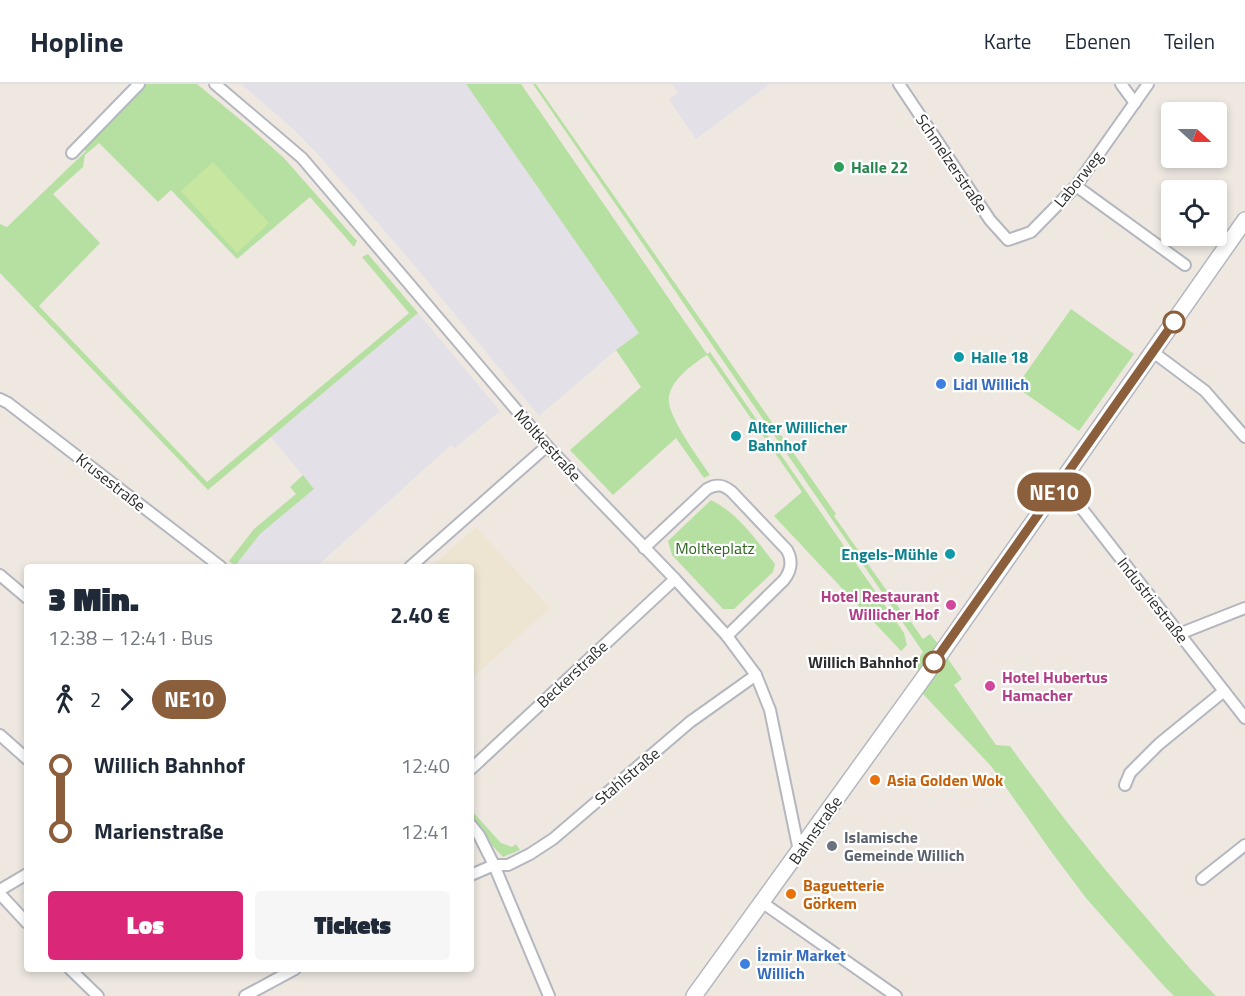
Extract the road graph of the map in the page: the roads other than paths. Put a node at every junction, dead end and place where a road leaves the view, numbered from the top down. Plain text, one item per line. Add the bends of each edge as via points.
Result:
1 (139, 84) edge
2 (215, 84) edge
3 (899, 84) edge
4 (1121, 84) edge
5 (1148, 84) edge
6 (1135, 102) junction
7 (72, 153) dead end
8 (1076, 186) junction
9 (1245, 220) edge
10 (1008, 240) joint
11 (1185, 265) dead end
12 (1153, 352) junction
13 (0, 399) edge
14 (1245, 437) edge
15 (547, 446) junction
16 (1061, 482) junction
17 (644, 548) junction
18 (217, 564) edge
19 (413, 564) edge
20 (0, 575) edge
21 (675, 579) junction
22 (24, 595) edge
23 (1245, 608) edge
24 (1179, 634) junction
25 (727, 636) junction
26 (756, 675) junction
27 (1224, 691) junction
28 (1245, 718) edge
29 (0, 735) edge
30 (24, 756) edge
31 (474, 767) edge
32 (1125, 785) dead end
33 (474, 829) edge
34 (1245, 845) edge
35 (799, 851) junction
36 (494, 865) junction
37 (474, 874) edge
38 (24, 876) edge
39 (1202, 879) dead end
40 (0, 890) edge
41 (0, 894) edge
42 (763, 903) junction
43 (24, 920) edge
44 (73, 972) edge
45 (289, 972) edge
46 (98, 996) edge
47 (245, 996) edge
48 (549, 996) edge
49 (694, 996) edge
50 (896, 996) edge

1 - 7 street
2 - 15 street, Moltkestraße via 302,158
3 - 10 street, Schmelzerstraße via 990,220
4 - 6 street
5 - 6 street, Laborweg
6 - 8 street, Laborweg
8 - 10 street, Laborweg via 1031,232
8 - 11 street
9 - 12 street, Bahnstraße
12 - 14 street via 1205,391
12 - 16 street, Bahnstraße
13 - 18 street, Krusestraße
15 - 17 street, Moltkestraße
15 - 19 street
16 - 24 street, Industriestraße
16 - 35 street, Bahnstraße
17 - 21 street, Moltkestraße
17 - 25 street via 704,491 717,485 732,492 787,550 791,562 786,577
20 - 22 street
21 - 25 street, Moltkestraße
21 - 31 street, Beckerstraße
23 - 24 street
24 - 27 street, Industriestraße
25 - 26 street, Moltkestraße
26 - 35 street, Moltkestraße via 770,710
26 - 36 street, Stahlstraße via 690,722 553,839 508,865
27 - 28 street, Industriestraße
27 - 32 street via 1159,744 1130,773
29 - 30 street
33 - 36 street
34 - 39 street
35 - 42 street, Bahnstraße
36 - 37 street, Stahlstraße
36 - 48 street
38 - 40 street
41 - 43 street
42 - 49 street, Bahnstraße
42 - 50 street
44 - 46 street
45 - 47 street

